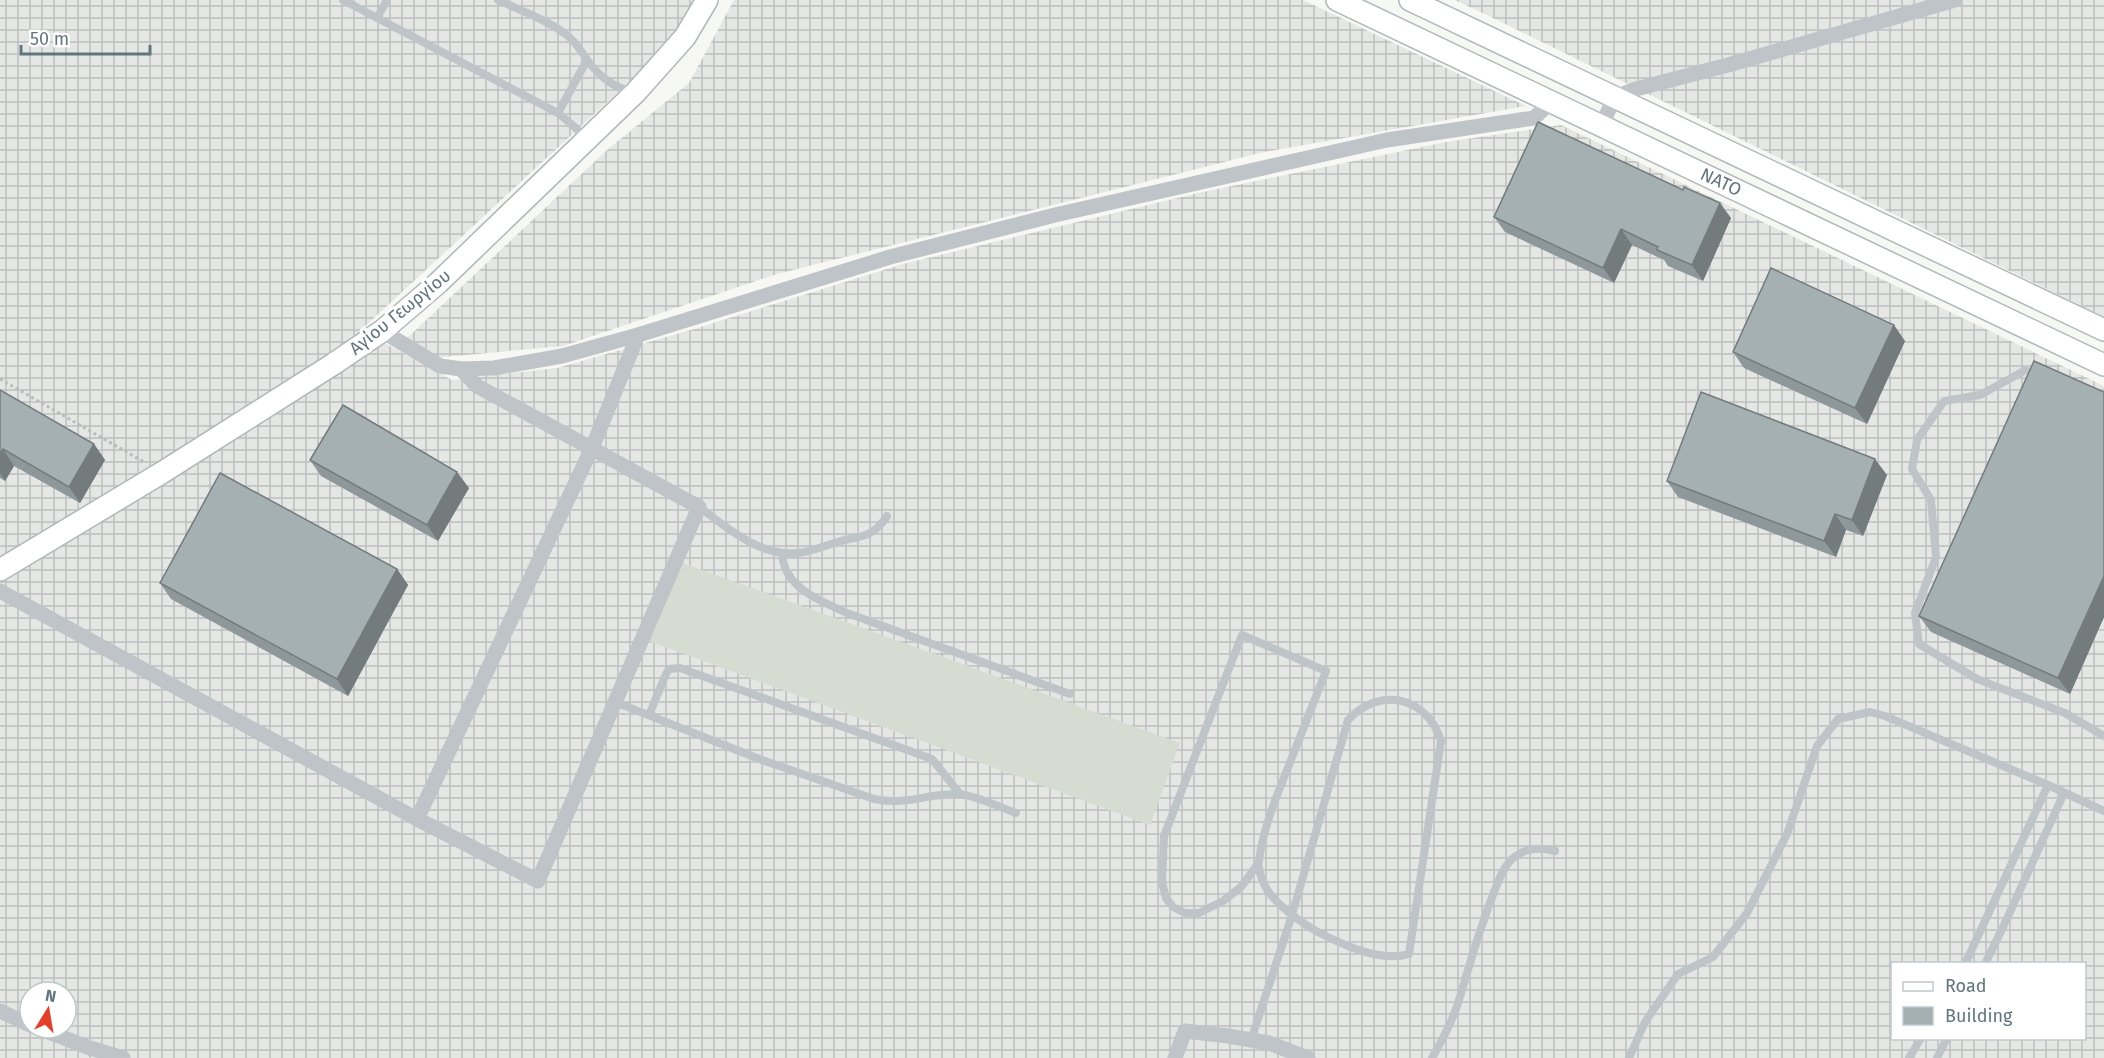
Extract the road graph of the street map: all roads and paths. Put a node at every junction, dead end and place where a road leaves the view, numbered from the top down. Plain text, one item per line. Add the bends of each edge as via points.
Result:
1 (343, 0) edge
2 (387, 0) edge
3 (498, 0) edge
4 (707, 0) edge
5 (1337, 0) edge
6 (1410, 0) edge
7 (1955, 0) edge
8 (377, 18) junction
9 (587, 60) junction
10 (636, 92) junction
11 (1614, 98) junction
12 (1551, 102) junction
13 (558, 113) junction
14 (1601, 126) junction
15 (585, 141) junction
16 (2104, 330) edge
17 (382, 332) junction
18 (638, 335) junction
19 (2104, 365) edge
20 (461, 369) junction
21 (2026, 370) dead end
22 (0, 379) edge
23 (592, 448) junction
24 (163, 472) junction
25 (699, 507) junction
26 (887, 516) dead end
27 (781, 553) junction
28 (0, 570) edge
29 (0, 591) edge
30 (1070, 694) dead end
31 (615, 702) junction
32 (649, 715) junction
33 (2104, 736) edge
34 (2048, 785) junction
35 (2064, 792) junction
36 (960, 794) junction
37 (2104, 811) edge
38 (1016, 813) dead end
39 (417, 819) junction
40 (1555, 851) dead end
41 (1258, 864) junction
42 (1292, 915) junction
43 (1965, 962) edge
44 (1985, 962) edge
45 (0, 1011) edge
46 (18, 1019) edge
47 (69, 1040) edge
48 (1251, 1040) junction
49 (1920, 1040) edge
50 (1946, 1040) edge
51 (123, 1058) edge
52 (1175, 1058) edge
53 (1308, 1058) edge
54 (1432, 1058) edge
55 (1629, 1058) edge
56 (1909, 1058) edge
57 (1937, 1058) edge

1 - 8 lane
2 - 8 lane
3 - 9 lane via 567,35
4 - 10 main road, Αγίου Γεωργίου via 685,37
5 - 12 main road, ΝΑΤΟ
6 - 11 main road, ΝΑΤΟ
7 - 11 street
8 - 13 lane
9 - 10 lane via 620,90
9 - 13 lane
10 - 15 main road, Αγίου Γεωργίου
11 - 14 street
11 - 16 main road, ΝΑΤΟ
12 - 14 main road, ΝΑΤΟ
12 - 18 street via 1534,118 1387,140 1055,215 890,257
13 - 15 lane
14 - 19 main road, ΝΑΤΟ
15 - 17 main road, Αγίου Γεωργίου
17 - 20 street via 440,366
17 - 24 main road, Αγίου Γεωργίου
18 - 20 street via 562,356 494,368
18 - 23 street
20 - 23 street via 477,386
21 - 33 lane via 1980,394 1944,401 1917,440 1912,469 1931,500 1936,557 1915,613 1919,644 1977,678 2065,714
22 - 24 path
23 - 25 street
23 - 39 street
24 - 28 main road, Αγίου Γεωργίου
25 - 27 lane via 756,544
25 - 31 street
26 - 27 lane via 867,536 798,553
27 - 30 lane via 787,572 801,588 821,601
29 - 39 street
31 - 32 lane
31 - 39 street via 538,881
32 - 36 lane via 874,799 906,802
32 - 36 lane via 669,669 680,668 932,759
34 - 35 lane
34 - 43 lane
34 - 55 lane via 1885,716 1869,712 1838,719 1816,746 1787,834 1747,914 1713,957 1677,974 1645,1022
35 - 37 lane
35 - 44 lane
36 - 38 lane
40 - 54 lane via 1529,849 1511,860 1505,869 1485,915 1459,1002
41 - 41 lane via 1223,901 1199,913 1185,913 1166,898 1162,882 1164,836 1242,635 1326,671 1279,789
41 - 42 lane via 1271,895
42 - 42 lane via 1321,934 1356,949 1397,957 1409,954 1441,741 1432,721 1416,707 1396,700 1374,702 1348,720
42 - 48 lane
45 - 46 street
47 - 51 street
48 - 52 street via 1185,1031
48 - 53 street
49 - 56 lane
50 - 57 lane

